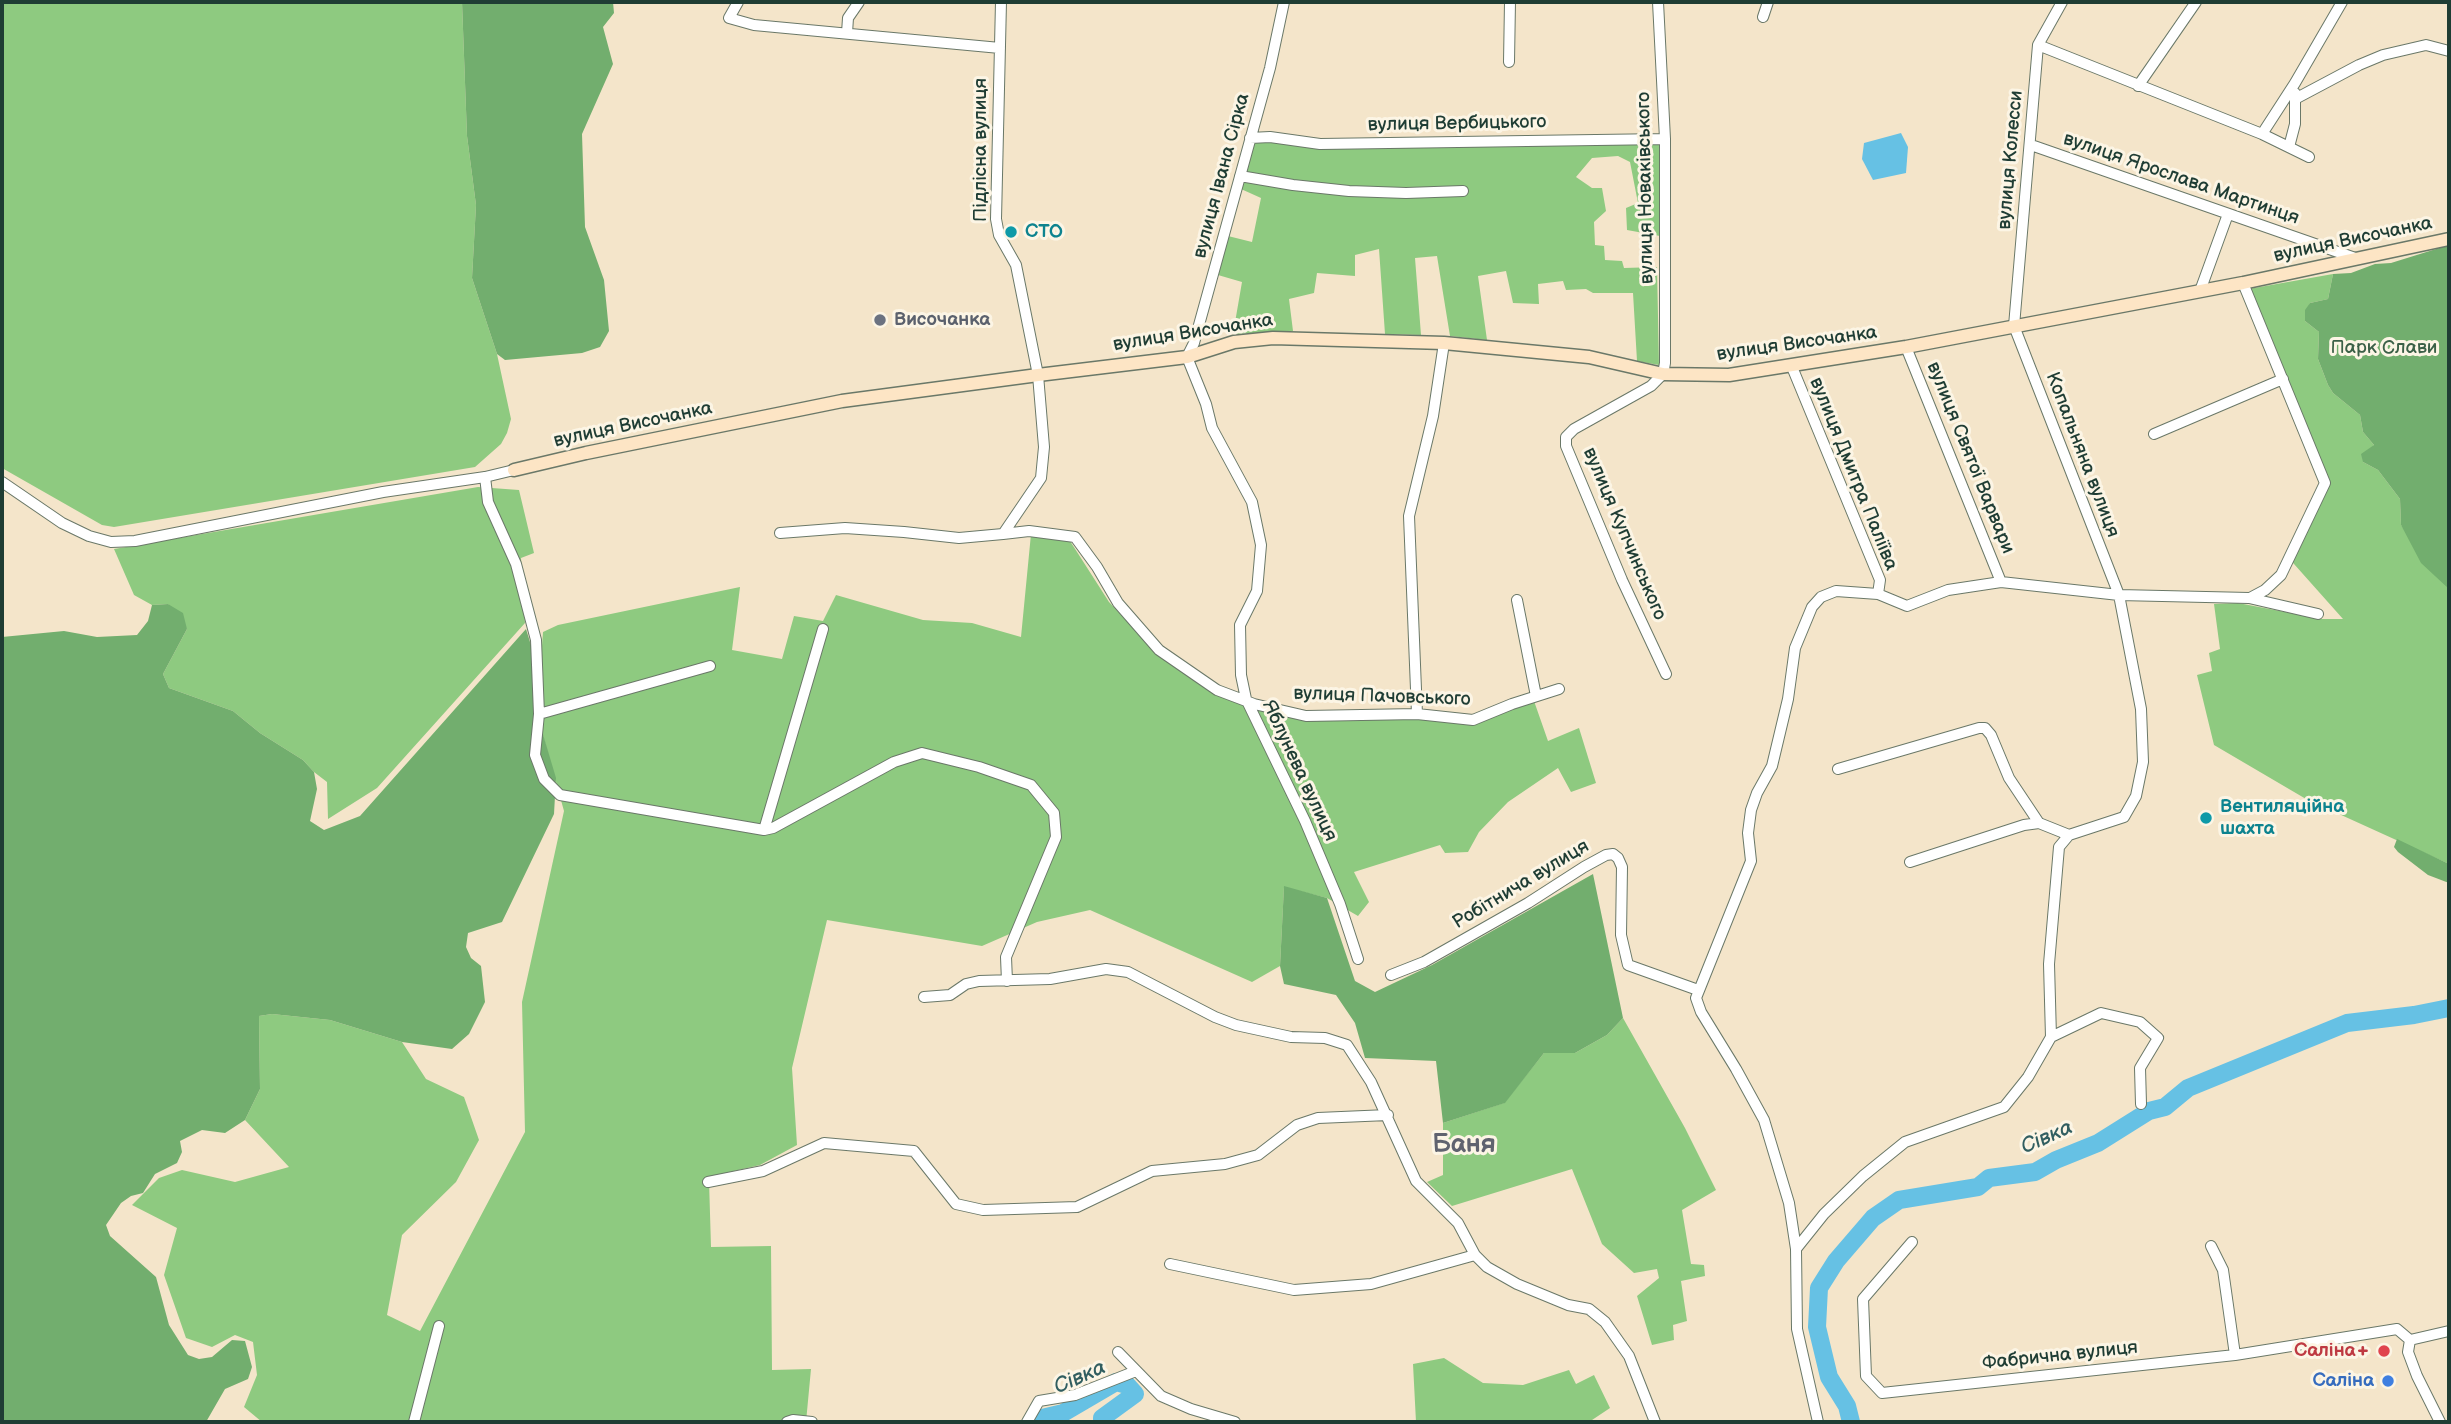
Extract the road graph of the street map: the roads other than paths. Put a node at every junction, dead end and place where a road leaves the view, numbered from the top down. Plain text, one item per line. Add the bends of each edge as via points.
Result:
1 (738, 2) edge
2 (859, 2) edge
3 (1001, 2) edge
4 (1284, 2) edge
5 (1510, 2) edge
6 (1658, 2) edge
7 (1768, 2) edge
8 (2062, 2) edge
9 (2196, 2) edge
10 (2342, 2) edge
11 (1763, 17) dead end
12 (847, 33) junction
13 (2038, 45) junction
14 (1000, 48) junction
15 (2449, 51) edge
16 (1509, 62) dead end
17 (2295, 83) junction
18 (2138, 86) junction
19 (2295, 99) junction
20 (2262, 134) junction
21 (1250, 138) junction
22 (1665, 139) junction
23 (2031, 145) junction
24 (2289, 148) junction
25 (2309, 157) dead end
26 (1240, 176) junction
27 (1463, 191) dead end
28 (2228, 214) junction
29 (2449, 239) edge
30 (2360, 259) junction
31 (2243, 283) junction
32 (2200, 291) junction
33 (2014, 326) junction
34 (1444, 342) junction
35 (1906, 347) junction
36 (1187, 357) junction
37 (1792, 367) junction
38 (1038, 374) junction
39 (1663, 374) junction
40 (2283, 379) junction
41 (2154, 434) dead end
42 (514, 470) joint
43 (485, 477) junction
44 (2, 482) edge
45 (780, 533) dead end
46 (1003, 534) junction
47 (2001, 582) junction
48 (1878, 594) junction
49 (2119, 595) junction
50 (2249, 598) junction
51 (1517, 600) dead end
52 (2318, 614) dead end
53 (823, 629) dead end
54 (709, 666) dead end
55 (1666, 674) dead end
56 (1559, 689) dead end
57 (1536, 696) junction
58 (1246, 699) junction
59 (539, 714) junction
60 (1417, 714) junction
61 (1838, 769) dead end
62 (2039, 823) junction
63 (764, 830) junction
64 (2069, 835) junction
65 (1910, 862) dead end
66 (1358, 959) dead end
67 (1391, 975) dead end
68 (1007, 981) junction
69 (1698, 990) junction
70 (924, 997) dead end
71 (2051, 1037) junction
72 (2141, 1104) dead end
73 (1388, 1115) junction
74 (708, 1182) dead end
75 (1912, 1242) dead end
76 (2211, 1246) dead end
77 (1796, 1249) junction
78 (1475, 1255) junction
79 (1170, 1264) dead end
80 (439, 1326) dead end
81 (2449, 1331) edge
82 (2410, 1340) junction
83 (1118, 1352) dead end
84 (2235, 1355) junction
85 (1136, 1371) junction
86 (414, 1422) edge
87 (788, 1422) edge
88 (812, 1422) edge
89 (1027, 1422) edge
90 (1235, 1422) edge
91 (1655, 1422) edge
92 (1818, 1422) edge
93 (2440, 1422) edge

1 - 12 street via 729,19
2 - 12 street via 848,18
3 - 14 street, Підлісна вулиця
4 - 21 street, вулиця Івана Сірка
5 - 16 street
6 - 22 street, вулиця Новаківського
7 - 11 street
8 - 13 street, вулиця Колесси
9 - 18 street
10 - 17 street
12 - 14 street
13 - 18 street
13 - 23 street, вулиця Колесси
14 - 38 street, Підлісна вулиця via 996,219 999,235 1016,265
15 - 19 street via 2426,45 2383,55
17 - 19 street
17 - 20 street
18 - 20 street
19 - 24 street
20 - 24 street
21 - 22 street, вулиця Вербицького via 1320,144
21 - 26 street, вулиця Івана Сірка
22 - 39 street, вулиця Новаківського
23 - 28 street, вулиця Ярослава Мартинця
23 - 33 street, вулиця Колесси
24 - 25 street
26 - 27 street via 1349,191
26 - 36 street, вулиця Івана Сірка
28 - 30 street, вулиця Ярослава Мартинця
28 - 32 street
29 - 30 street, вулиця Височанка
30 - 31 street, вулиця Височанка
31 - 32 street, вулиця Височанка
31 - 40 street
32 - 33 street, вулиця Височанка
33 - 35 street, вулиця Височанка
33 - 49 street, Копальняна вулиця
34 - 36 street, вулиця Височанка via 1273,338 1234,342
34 - 39 street, вулиця Височанка via 1589,357
34 - 60 street via 1433,416 1409,516
35 - 37 street, вулиця Височанка
35 - 47 street, вулиця Святої Варвари
36 - 38 street, вулиця Височанка
36 - 58 street, Яблунева вулиця via 1212,428 1252,502 1261,545 1257,591 1240,625
37 - 39 street, вулиця Височанка via 1730,375
37 - 48 street, вулиця Дмитра Паліїва via 1880,580
38 - 42 street, вулиця Височанка via 842,401
38 - 46 street via 1044,447 1041,478
39 - 55 street, вулиця Купчинського via 1651,386 1574,429 1566,437 1566,446
40 - 41 street
40 - 50 street via 2325,483 2281,575
42 - 43 street, вулиця Височанка
43 - 44 street, вулиця Височанка via 111,542 62,523
43 - 59 street via 488,502 516,564 536,640
45 - 46 street, вулиця Пачовського via 845,528 959,538
46 - 58 street, вулиця Пачовського via 1029,531 1075,537 1118,603 1159,650 1217,690
47 - 48 street via 1948,590 1907,606
47 - 49 street
48 - 69 street via 1836,591 1821,597 1802,626 1772,766 1751,810 1751,861
49 - 50 street
49 - 64 street, Копальняна вулиця via 2141,709 2139,785 2124,817
50 - 52 street
51 - 57 street
53 - 63 street
54 - 59 street
56 - 57 street, вулиця Пачовського
57 - 60 street, вулиця Пачовського via 1473,720
58 - 60 street, вулиця Пачовського via 1306,716
58 - 66 street, Яблунева вулиця via 1305,821
59 - 63 street via 535,755 544,779 560,795
61 - 62 street via 1985,729 2009,778
62 - 64 street
62 - 65 street
63 - 68 street via 894,762 922,753 1031,785 1054,813 1056,837 1006,957
64 - 71 street via 2059,847 2049,964
67 - 69 street, Робітнича вулиця via 1434,956 1613,854 1622,867 1620,935 1628,965
68 - 70 street via 979,981 950,995
68 - 73 street via 1106,969 1128,972 1236,1025 1347,1045
69 - 77 street via 1701,1012 1764,1120 1789,1203
71 - 72 street via 2101,1013 2140,1022 2158,1038 2140,1068
71 - 77 street via 2004,1107 1905,1142 1824,1214
73 - 74 street via 1318,1118 1297,1125 1258,1155 1225,1164 1152,1171 1077,1207 983,1210 956,1204 914,1152 824,1143 763,1171
73 - 78 street via 1416,1181 1458,1223
75 - 84 street, Фабрична вулиця via 1863,1299 1866,1376 1882,1393
76 - 84 street via 2223,1270
77 - 92 street via 1797,1329
78 - 79 street via 1371,1284 1294,1290
78 - 91 street via 1517,1284 1589,1310 1605,1322 1629,1356
80 - 86 street
81 - 82 street
82 - 84 street, Фабрична вулиця via 2397,1329
82 - 93 street via 2408,1352
83 - 85 street
85 - 89 street via 1075,1395 1039,1401
85 - 90 street via 1161,1396
87 - 88 street

